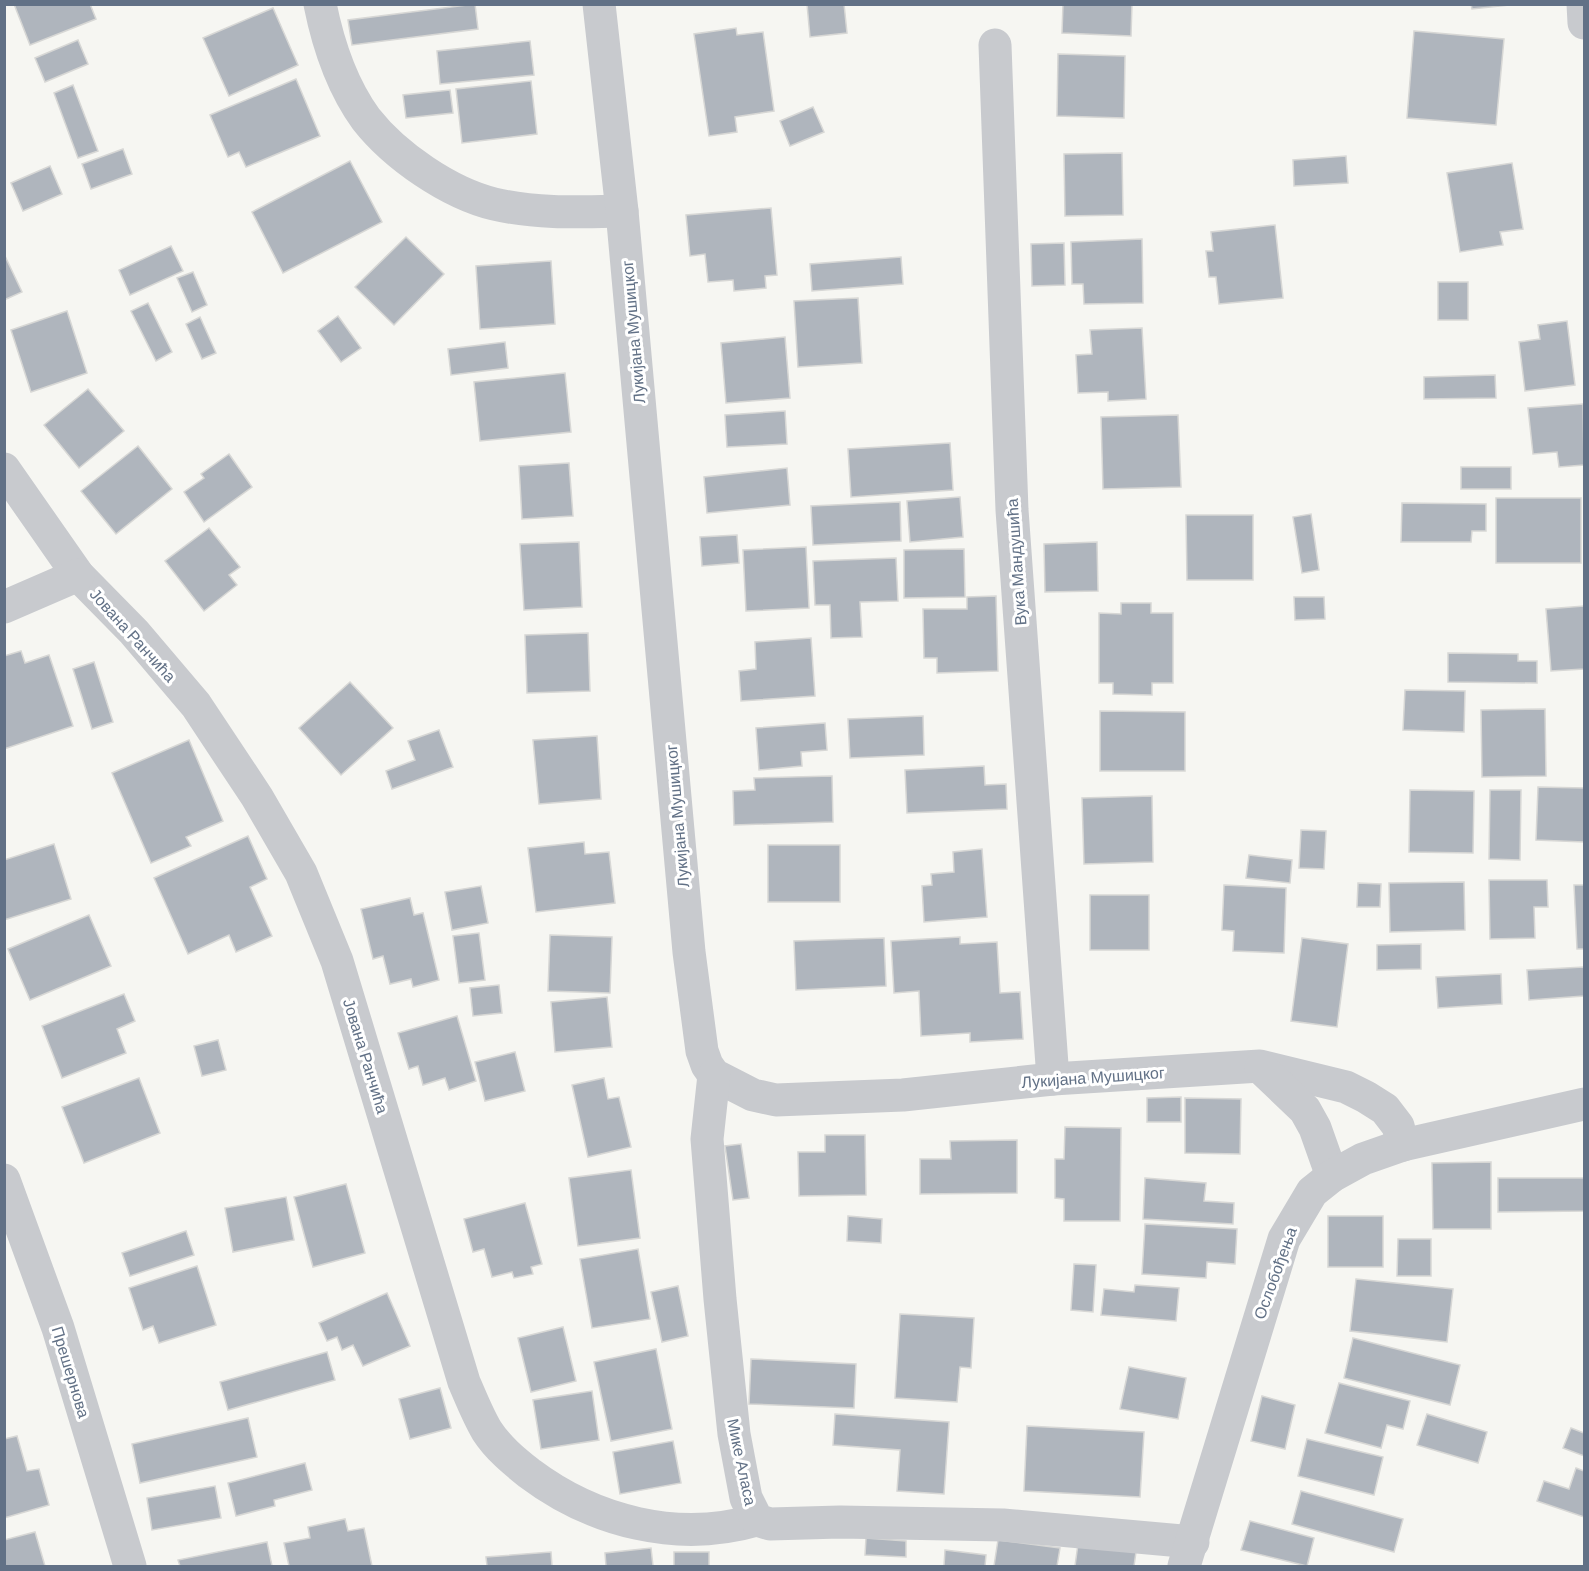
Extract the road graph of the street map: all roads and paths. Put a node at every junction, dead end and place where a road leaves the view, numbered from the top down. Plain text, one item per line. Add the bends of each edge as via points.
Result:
1 (320, 4) edge
2 (599, 4) edge
3 (1583, 4) edge
4 (1584, 23) edge
5 (995, 45) dead end
6 (622, 211) junction
7 (4, 469) edge
8 (78, 575) junction
9 (4, 607) edge
10 (1260, 1066) junction
11 (714, 1075) junction
12 (1053, 1079) junction
13 (1584, 1104) edge
14 (1403, 1145) junction
15 (1332, 1176) junction
16 (4, 1180) edge
17 (757, 1520) junction
18 (1189, 1554) edge
19 (130, 1566) edge

1 - 6 street via 340,73 367,119 406,158 465,195 495,204 568,212
2 - 6 street, Лукијана Мушицког
3 - 4 street
5 - 12 street, Вука Мандушића via 1012,510
6 - 11 street, Лукијана Мушицког via 689,952 702,1051
7 - 8 street, Јована Ранчића
8 - 9 street
8 - 17 street, Јована Ранчића via 134,632 196,705 301,873 337,962 464,1382 488,1432 513,1460 553,1491 593,1511 641,1525 689,1531
10 - 12 street, Лукијана Мушицког
10 - 14 street, Лукијана Мушицког via 1346,1087 1366,1097 1385,1109 1398,1126
10 - 15 street via 1305,1110
11 - 12 street, Лукијана Мушицког via 753,1095 776,1100 903,1095
11 - 17 street, Мике Аласа via 707,1139 720,1299 734,1434 746,1498
13 - 14 street, Ослобођења
14 - 15 street, Ослобођења via 1363,1159
15 - 18 street, Ослобођења via 1312,1192 1284,1239
16 - 19 street, Прешернова via 58,1329
17 - 18 street, Мике Аласа via 770,1524 1003,1525

